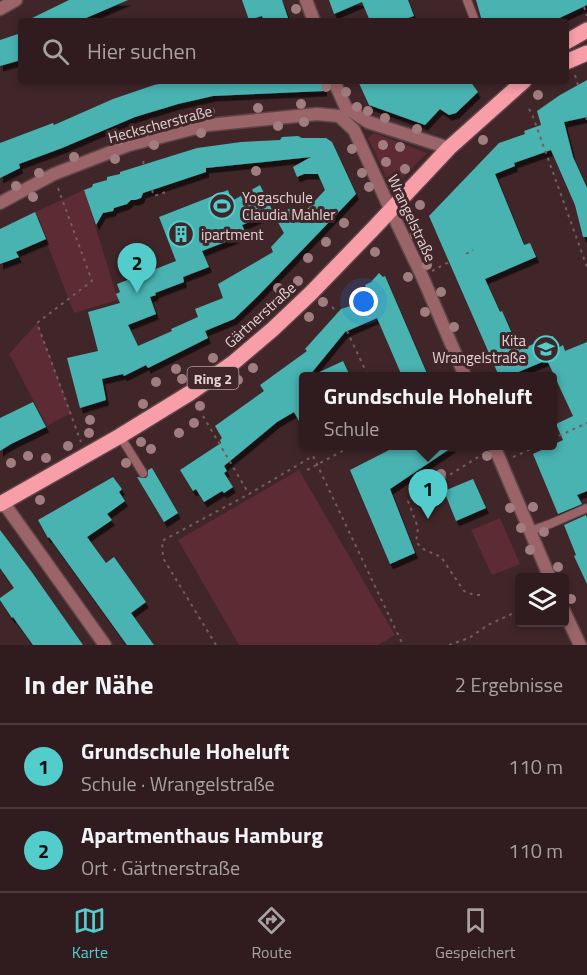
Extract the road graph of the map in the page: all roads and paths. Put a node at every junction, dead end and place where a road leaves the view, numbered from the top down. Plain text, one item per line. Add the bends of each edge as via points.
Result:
1 (16, 0) edge
2 (306, 0) edge
3 (467, 0) edge
4 (584, 7) dead end
5 (0, 9) edge
6 (587, 16) edge
7 (313, 18) edge
8 (474, 18) edge
9 (587, 30) edge
10 (569, 40) edge
11 (587, 53) edge
12 (569, 61) edge
13 (575, 75) dead end
14 (335, 84) edge
15 (514, 84) edge
16 (578, 85) dead end
17 (529, 109) dead end
18 (343, 112) junction
19 (449, 148) junction
20 (58, 188) dead end
21 (152, 190) dead end
22 (169, 191) dead end
23 (0, 203) edge
24 (390, 211) junction
25 (473, 250) dead end
26 (466, 254) dead end
27 (449, 262) dead end
28 (587, 267) edge
29 (432, 271) dead end
30 (332, 307) dead end
31 (338, 313) dead end
32 (347, 331) dead end
33 (366, 372) edge
34 (463, 372) edge
35 (203, 416) dead end
36 (587, 423) edge
37 (120, 436) junction
38 (557, 437) edge
39 (344, 450) edge
40 (496, 450) edge
41 (529, 450) edge
42 (483, 454) dead end
43 (86, 456) junction
44 (513, 457) dead end
45 (316, 464) junction
46 (306, 470) dead end
47 (143, 473) dead end
48 (249, 494) junction
49 (2, 503) edge
50 (587, 508) edge
51 (530, 531) junction
52 (548, 573) edge
53 (480, 595) dead end
54 (515, 612) edge
55 (569, 622) edge
56 (105, 645) edge
57 (216, 645) edge
58 (403, 645) edge
59 (449, 645) edge
60 (580, 645) edge

1 - 5 street
2 - 7 street
3 - 8 lane
4 - 6 path
9 - 10 main road
11 - 12 main road
13 - 16 path
14 - 18 street, Wrangelstraße
15 - 19 main road, Gärtnerstraße / Ring 2
17 - 28 path
18 - 19 street
18 - 23 street, Heckscherstraße via 208,125 129,145 54,174
18 - 24 street, Wrangelstraße
19 - 24 main road, Gärtnerstraße / Ring 2
20 - 43 path via 92,281 38,323
21 - 22 path via 154,196
24 - 34 street, Wrangelstraße
24 - 37 main road, Gärtnerstraße / Ring 2 via 311,293 233,363
25 - 26 path
27 - 29 path
30 - 31 path
32 - 33 path
35 - 48 path
36 - 38 path
37 - 43 main road, Gärtnerstraße / Ring 2
37 - 47 lane
39 - 45 path
40 - 51 street
41 - 44 path
42 - 53 path via 408,501 418,528 416,542 441,557 464,591
43 - 49 main road, Gärtnerstraße / Ring 2
45 - 46 path
45 - 48 path via 313,456
45 - 58 path
48 - 57 path via 162,541 163,558
49 - 56 street
50 - 51 lane
51 - 52 street
54 - 59 path
55 - 60 street

